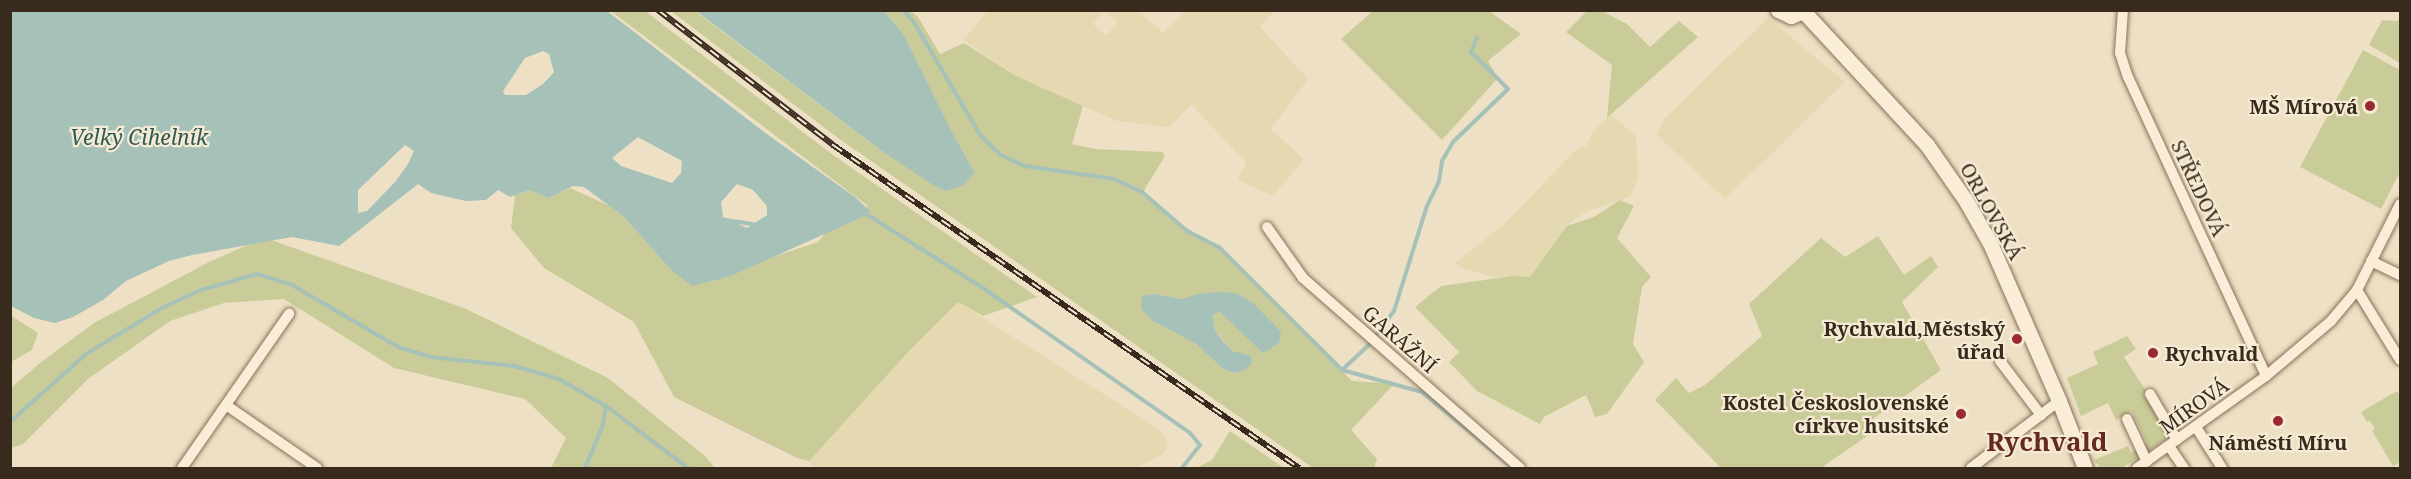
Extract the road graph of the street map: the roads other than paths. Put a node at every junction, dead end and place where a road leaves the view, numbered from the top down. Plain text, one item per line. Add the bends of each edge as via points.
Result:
1 (1778, 10) edge
2 (2122, 10) edge
3 (1804, 11) edge
4 (2400, 204) edge
5 (1267, 226) dead end
6 (2371, 261) junction
7 (2400, 275) edge
8 (2356, 290) junction
9 (289, 314) dead end
10 (2400, 360) edge
11 (2000, 361) dead end
12 (2266, 376) junction
13 (2150, 394) dead end
14 (2059, 401) junction
15 (226, 405) junction
16 (2041, 415) junction
17 (2127, 419) dead end
18 (2196, 427) junction
19 (2173, 443) junction
20 (2147, 462) junction
21 (182, 468) edge
22 (317, 468) edge
23 (1520, 468) edge
24 (1971, 468) edge
25 (2085, 468) edge
26 (2137, 468) edge
27 (2184, 468) edge
28 (2222, 468) edge

1 - 3 main road via 1791,16
2 - 12 street, STŘEDOVÁ via 2120,53 2128,76
3 - 14 main road, ORLOVSKÁ via 1927,145 1966,201 1990,243
4 - 6 street, MÍROVÁ
5 - 23 street, GARÁŽNÍ via 1303,278
6 - 7 street
6 - 8 street, MÍROVÁ
8 - 10 street
8 - 12 street, MÍROVÁ via 2331,321
9 - 15 street
11 - 16 street
12 - 18 street, MÍROVÁ
13 - 19 street
14 - 16 street
14 - 25 main road, ORLOVSKÁ
15 - 21 street
15 - 22 street
16 - 24 street
17 - 20 street
18 - 19 street, MÍROVÁ
18 - 28 street
19 - 20 street, MÍROVÁ
19 - 27 street
20 - 26 street, MÍROVÁ

